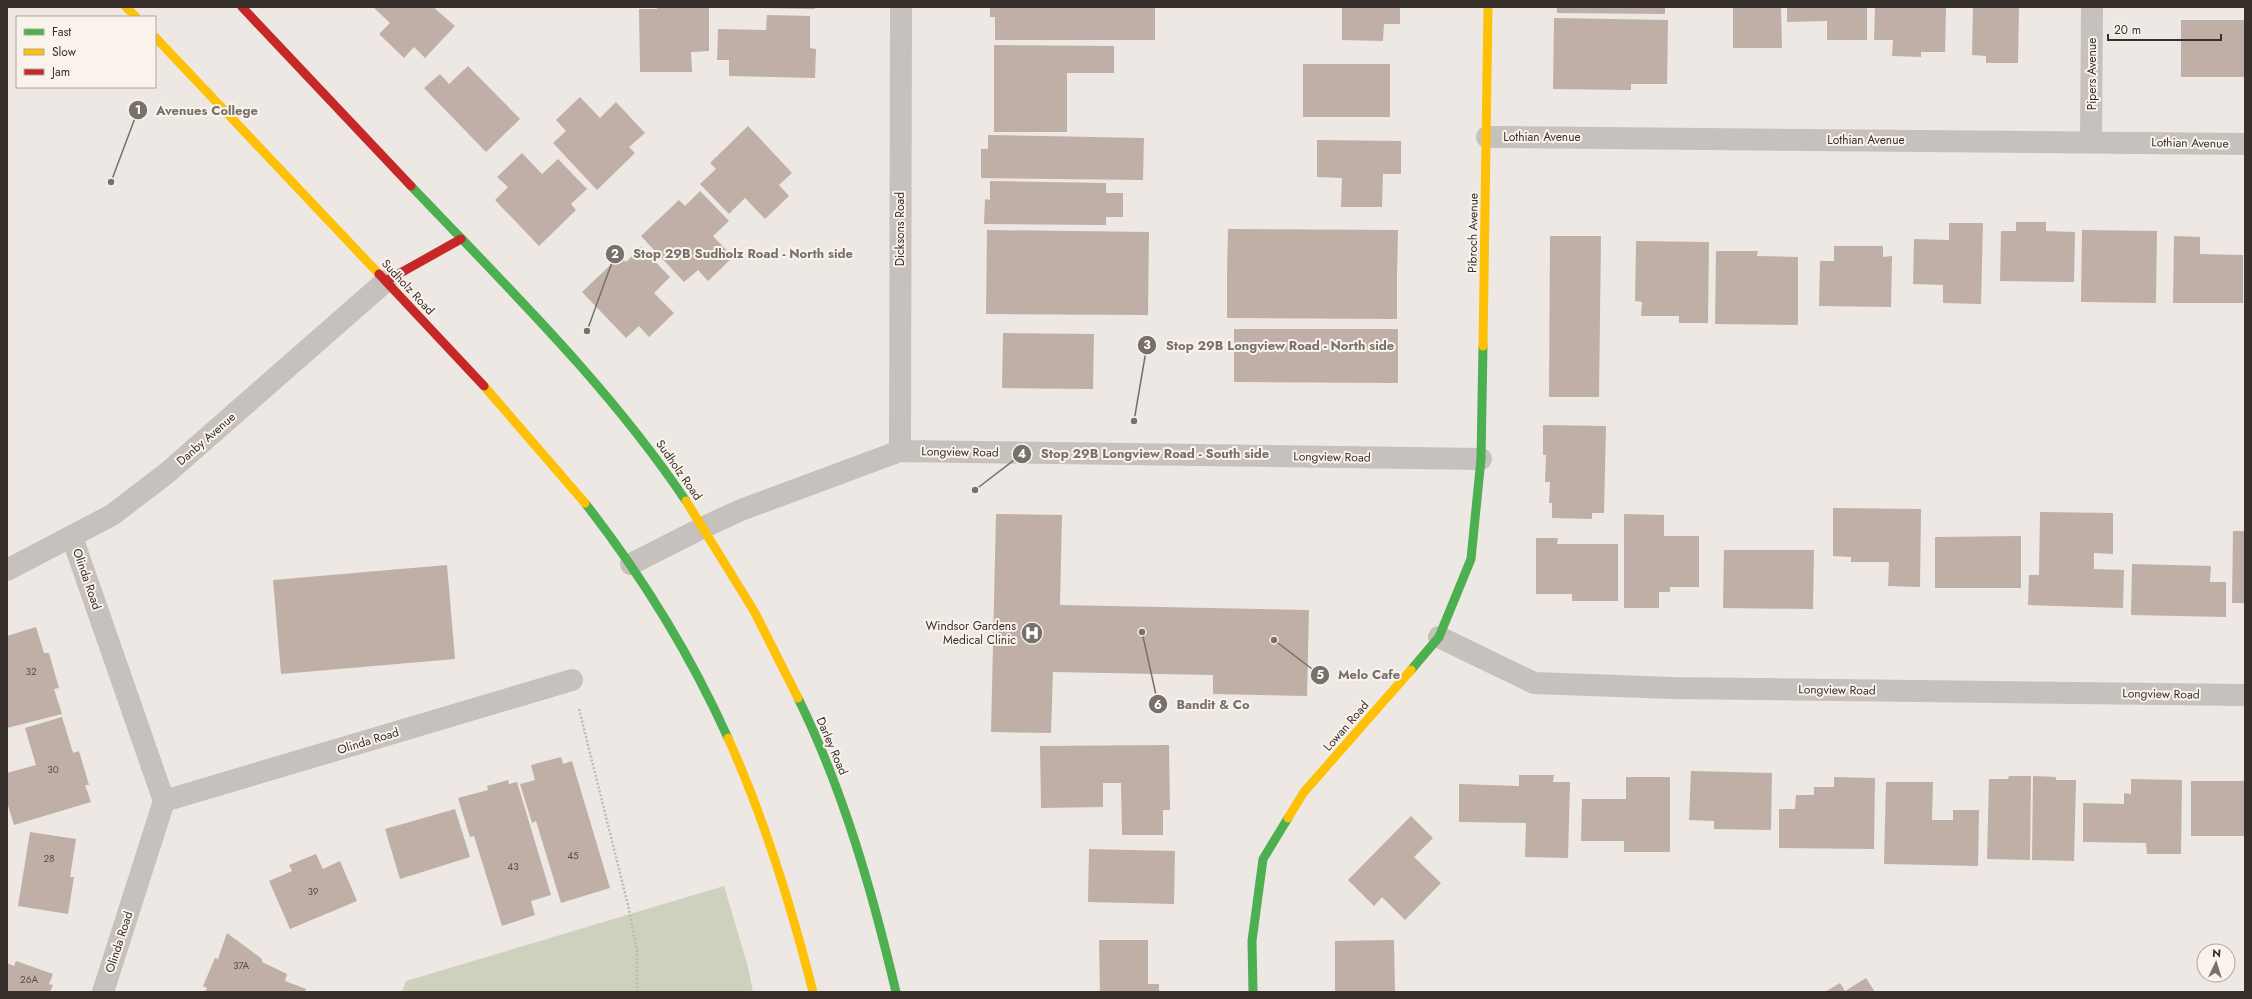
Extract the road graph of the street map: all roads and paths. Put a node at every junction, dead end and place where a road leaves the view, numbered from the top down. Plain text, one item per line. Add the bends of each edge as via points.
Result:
1 (126, 7) edge
2 (242, 7) edge
3 (901, 7) edge
4 (1488, 7) edge
5 (2092, 7) edge
6 (135, 16) edge
7 (156, 38) edge
8 (1487, 137) junction
9 (2091, 142) junction
10 (2245, 144) edge
11 (461, 239) junction
12 (386, 281) junction
13 (900, 451) junction
14 (1481, 459) junction
15 (704, 527) junction
16 (72, 537) junction
17 (630, 564) junction
18 (7, 570) edge
19 (1439, 637) junction
20 (572, 680) joint
21 (2245, 695) edge
22 (164, 801) junction
23 (103, 992) edge
24 (637, 992) edge
25 (813, 992) edge
26 (896, 992) edge
27 (1253, 992) edge

1 - 6 main road
2 - 11 main road, Sudholz Road
3 - 13 street, Dicksons Road
4 - 8 main road, Pibroch Avenue
5 - 9 street, Pipers Avenue
7 - 12 main road, Sudholz Road
8 - 9 street, Lothian Avenue
8 - 14 main road, Pibroch Avenue
9 - 10 street, Lothian Avenue
11 - 12 main road
11 - 15 main road, Sudholz Road via 599,385 669,475
12 - 16 street, Danby Avenue via 167,473 112,515
12 - 17 main road, Sudholz Road via 532,439 578,493
13 - 14 street, Longview Road
13 - 15 street, Longview Road via 760,503
14 - 19 main road, Lowan Road via 1471,559
15 - 17 street, Longview Road
15 - 26 main road, Darley Road via 750,602 811,726 838,790 861,857
16 - 18 street, Danby Avenue
16 - 22 street, Olinda Road
17 - 25 main road via 673,632 710,699 754,797 785,883
19 - 21 street, Longview Road via 1534,683 1689,688
19 - 27 main road, Lowan Road via 1304,792 1263,859 1252,941
20 - 22 street, Olinda Road
20 - 24 path via 628,905 637,951
22 - 23 street, Olinda Road

